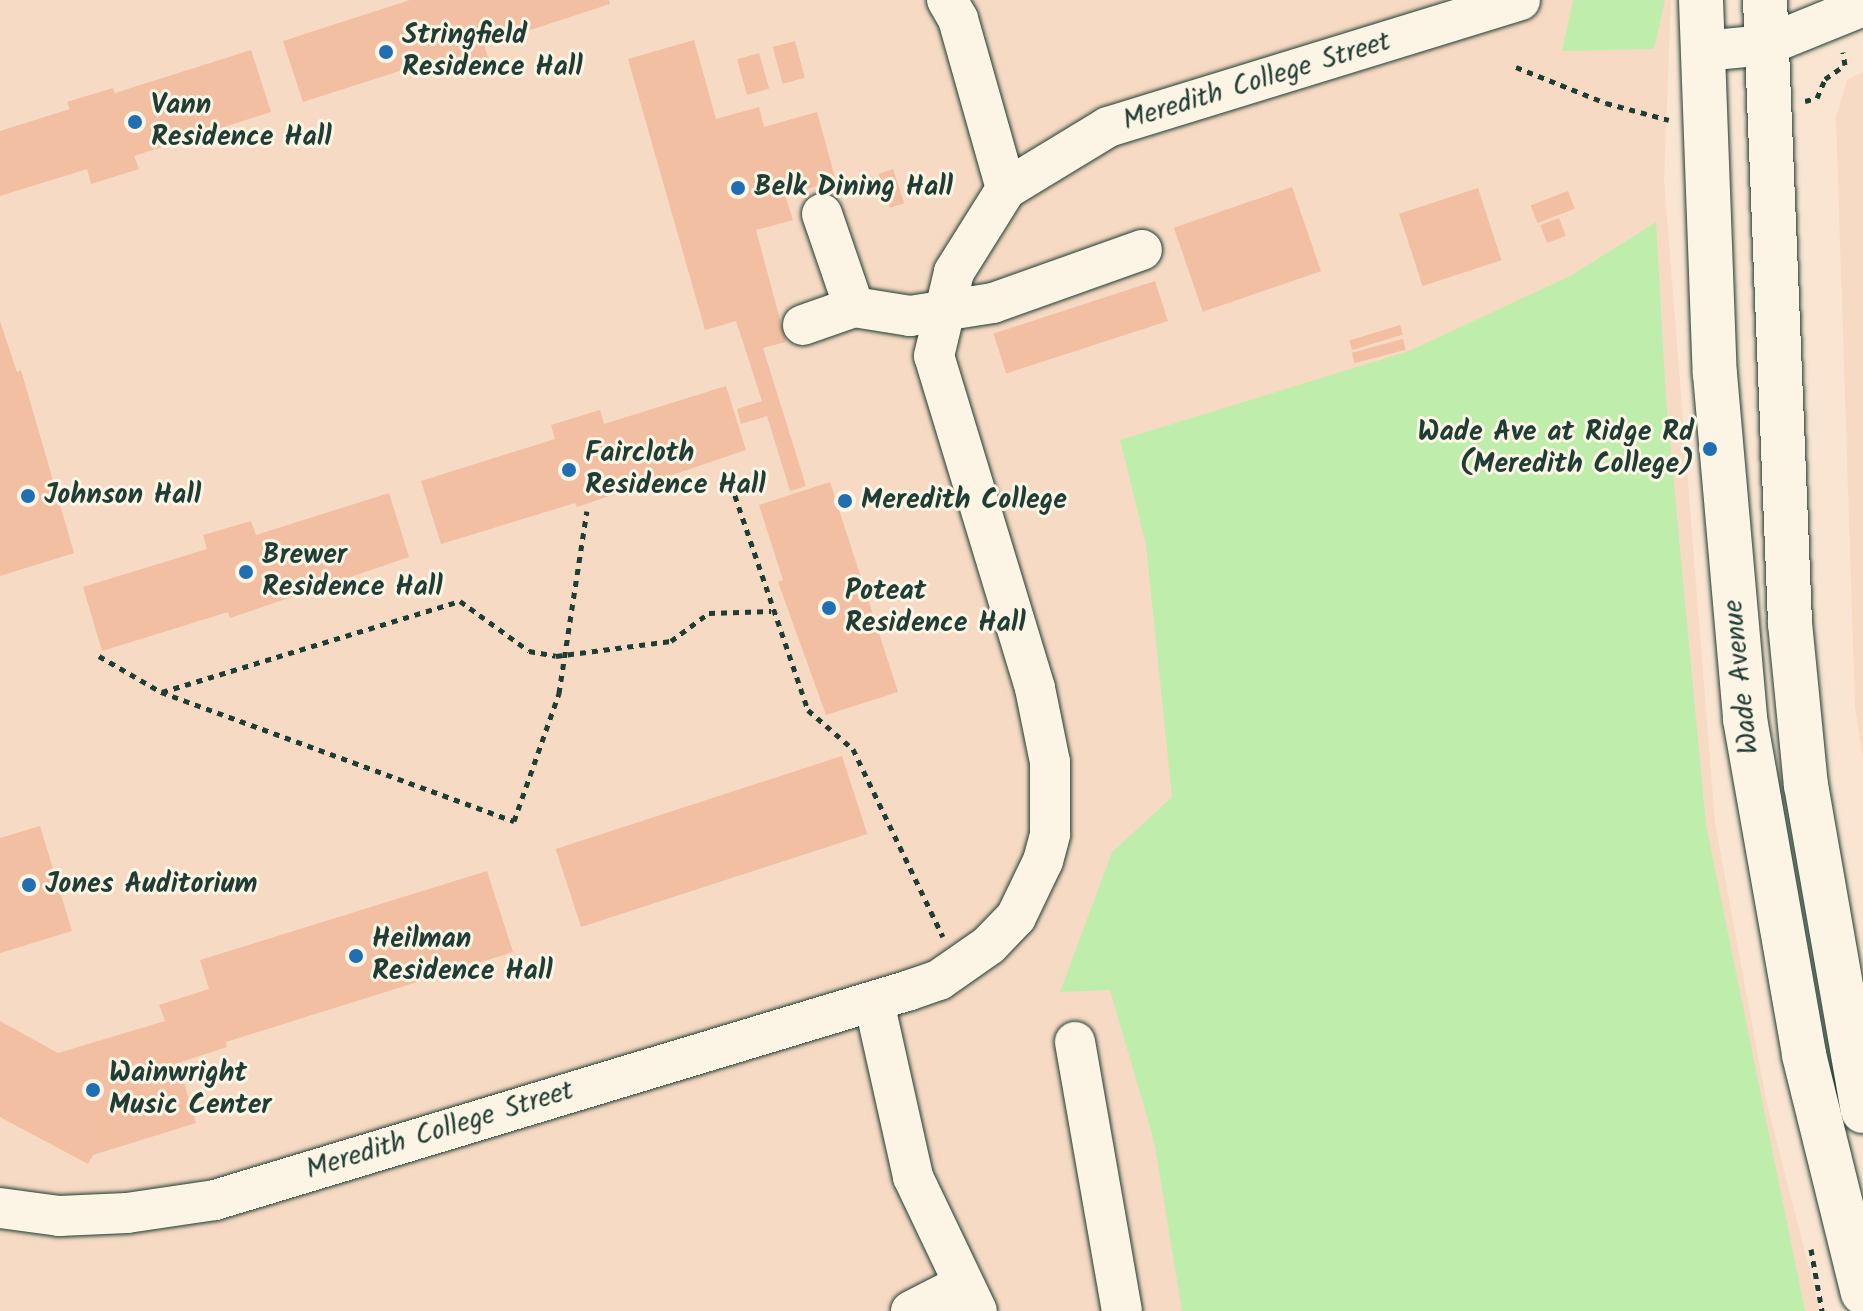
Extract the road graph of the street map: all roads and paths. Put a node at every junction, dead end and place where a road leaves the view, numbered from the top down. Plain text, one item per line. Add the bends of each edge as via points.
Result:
1 (947, 0) edge
2 (1520, 0) edge
3 (1701, 0) edge
4 (1765, 0) edge
5 (1863, 6) edge
6 (1767, 45) junction
7 (1703, 51) junction
8 (1845, 65) dead end
9 (1516, 67) dead end
10 (1817, 98) dead end
11 (1677, 122) dead end
12 (1006, 189) junction
13 (822, 214) dead end
14 (1142, 250) dead end
15 (854, 307) junction
16 (946, 308) junction
17 (803, 325) dead end
18 (731, 484) dead end
19 (587, 511) dead end
20 (771, 611) junction
21 (565, 655) junction
22 (99, 656) dead end
23 (161, 692) junction
24 (951, 952) dead end
25 (874, 1002) junction
26 (1075, 1042) dead end
27 (1863, 1111) edge
28 (0, 1208) edge
29 (1863, 1293) edge
30 (969, 1298) edge
31 (911, 1311) edge
32 (1122, 1311) edge

1 - 12 street via 958,19
2 - 12 street, Meredith College Street via 1108,127
3 - 7 main road, Wade Avenue
4 - 6 main road, Wade Avenue
5 - 6 street
6 - 7 street
6 - 27 main road, Wade Avenue via 1790,623 1806,785
7 - 29 main road, Wade Avenue via 1715,374 1745,719 1804,1055
8 - 10 path via 1825,79
9 - 11 path via 1606,103
12 - 16 street, Meredith College Street via 954,272
13 - 15 street
14 - 16 street via 993,303
15 - 16 street via 910,316
15 - 17 street
16 - 25 street, Meredith College Street via 934,356 1040,709 1050,762 1050,834 1030,892 1016,917 989,945 939,980
18 - 20 path
19 - 21 path
20 - 21 path via 709,613 671,641
20 - 24 path via 808,710 853,749
21 - 23 path via 529,651 460,601
21 - 23 path via 549,727 514,821
22 - 23 path
25 - 28 street, Meredith College Street via 215,1200 59,1216
25 - 30 street via 913,1177
26 - 32 street
30 - 31 street

